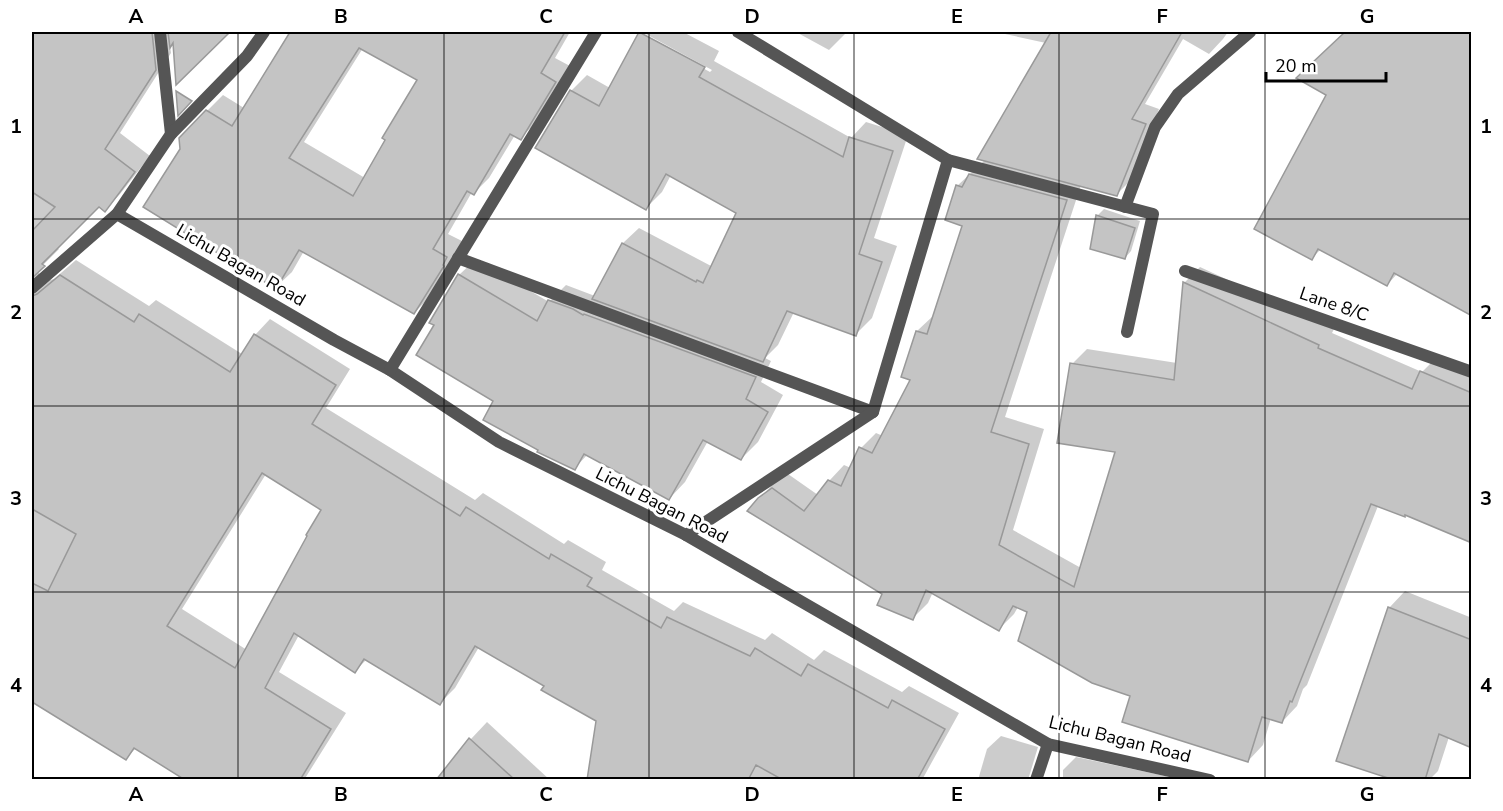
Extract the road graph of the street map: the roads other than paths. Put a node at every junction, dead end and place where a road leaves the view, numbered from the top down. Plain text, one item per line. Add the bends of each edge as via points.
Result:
1 (160, 32) edge
2 (264, 32) edge
3 (596, 32) edge
4 (738, 32) edge
5 (1250, 32) edge
6 (171, 134) junction
7 (948, 160) junction
8 (1125, 207) junction
9 (117, 214) junction
10 (458, 258) junction
11 (1185, 271) dead end
12 (32, 288) edge
13 (1127, 332) dead end
14 (390, 370) junction
15 (1472, 372) edge
16 (873, 412) junction
17 (686, 535) junction
18 (1048, 744) junction
19 (1036, 780) edge
20 (1210, 780) edge

1 - 6 street
2 - 6 street via 247,56
3 - 10 street
4 - 7 street
5 - 8 street via 1178,94 1155,127
6 - 9 street
7 - 8 street
7 - 16 street
8 - 13 street via 1153,214
9 - 12 street
9 - 14 street, Lichu Bagan Road
10 - 14 street
10 - 16 street
11 - 15 street, Lane 8/C
14 - 17 street, Lichu Bagan Road via 499,442
16 - 17 street
17 - 18 street, Lichu Bagan Road
18 - 19 street
18 - 20 street, Lichu Bagan Road

